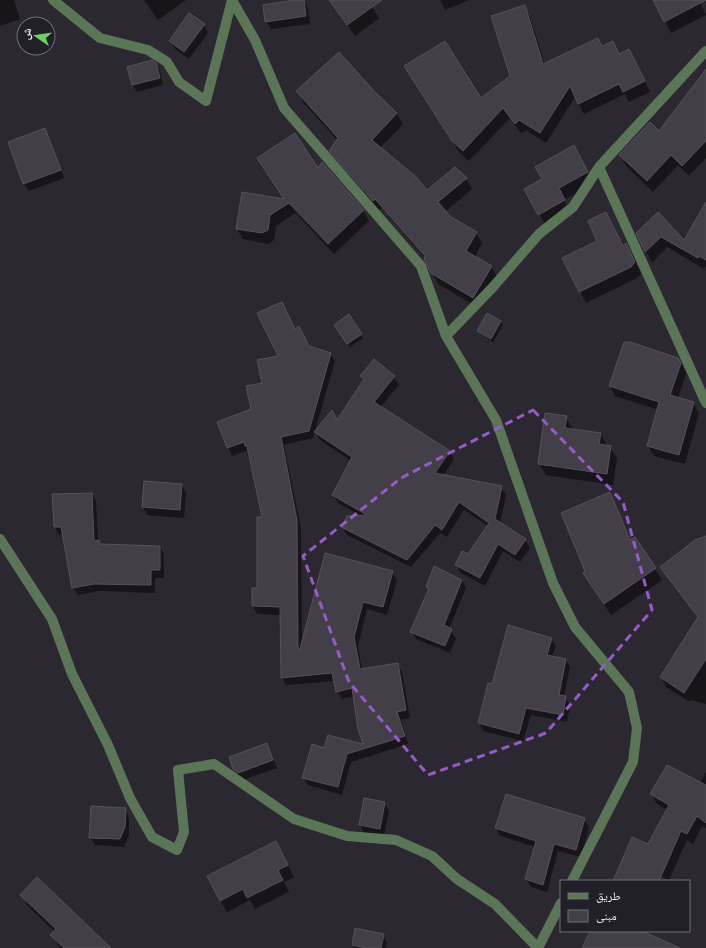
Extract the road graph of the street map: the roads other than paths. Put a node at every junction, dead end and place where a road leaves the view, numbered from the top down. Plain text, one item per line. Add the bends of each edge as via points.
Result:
1 (53, 0) edge
2 (232, 0) edge
3 (706, 51) edge
4 (599, 167) junction
5 (446, 336) junction
6 (706, 403) edge
7 (0, 539) edge
8 (573, 880) edge
9 (560, 905) edge
10 (538, 948) edge

1 - 2 street via 100,38 148,50 167,62 179,82 206,101
2 - 5 street via 255,40 284,108 421,266
3 - 4 street
4 - 5 street via 573,207 539,234
4 - 6 street
5 - 8 street via 496,420 553,583 575,627 629,692 637,728 633,762
7 - 10 street via 52,619 72,674 108,744 130,798 152,837 177,850 184,832 178,770 214,764 294,819 347,836 396,840 432,856 457,878 495,904
9 - 10 street

